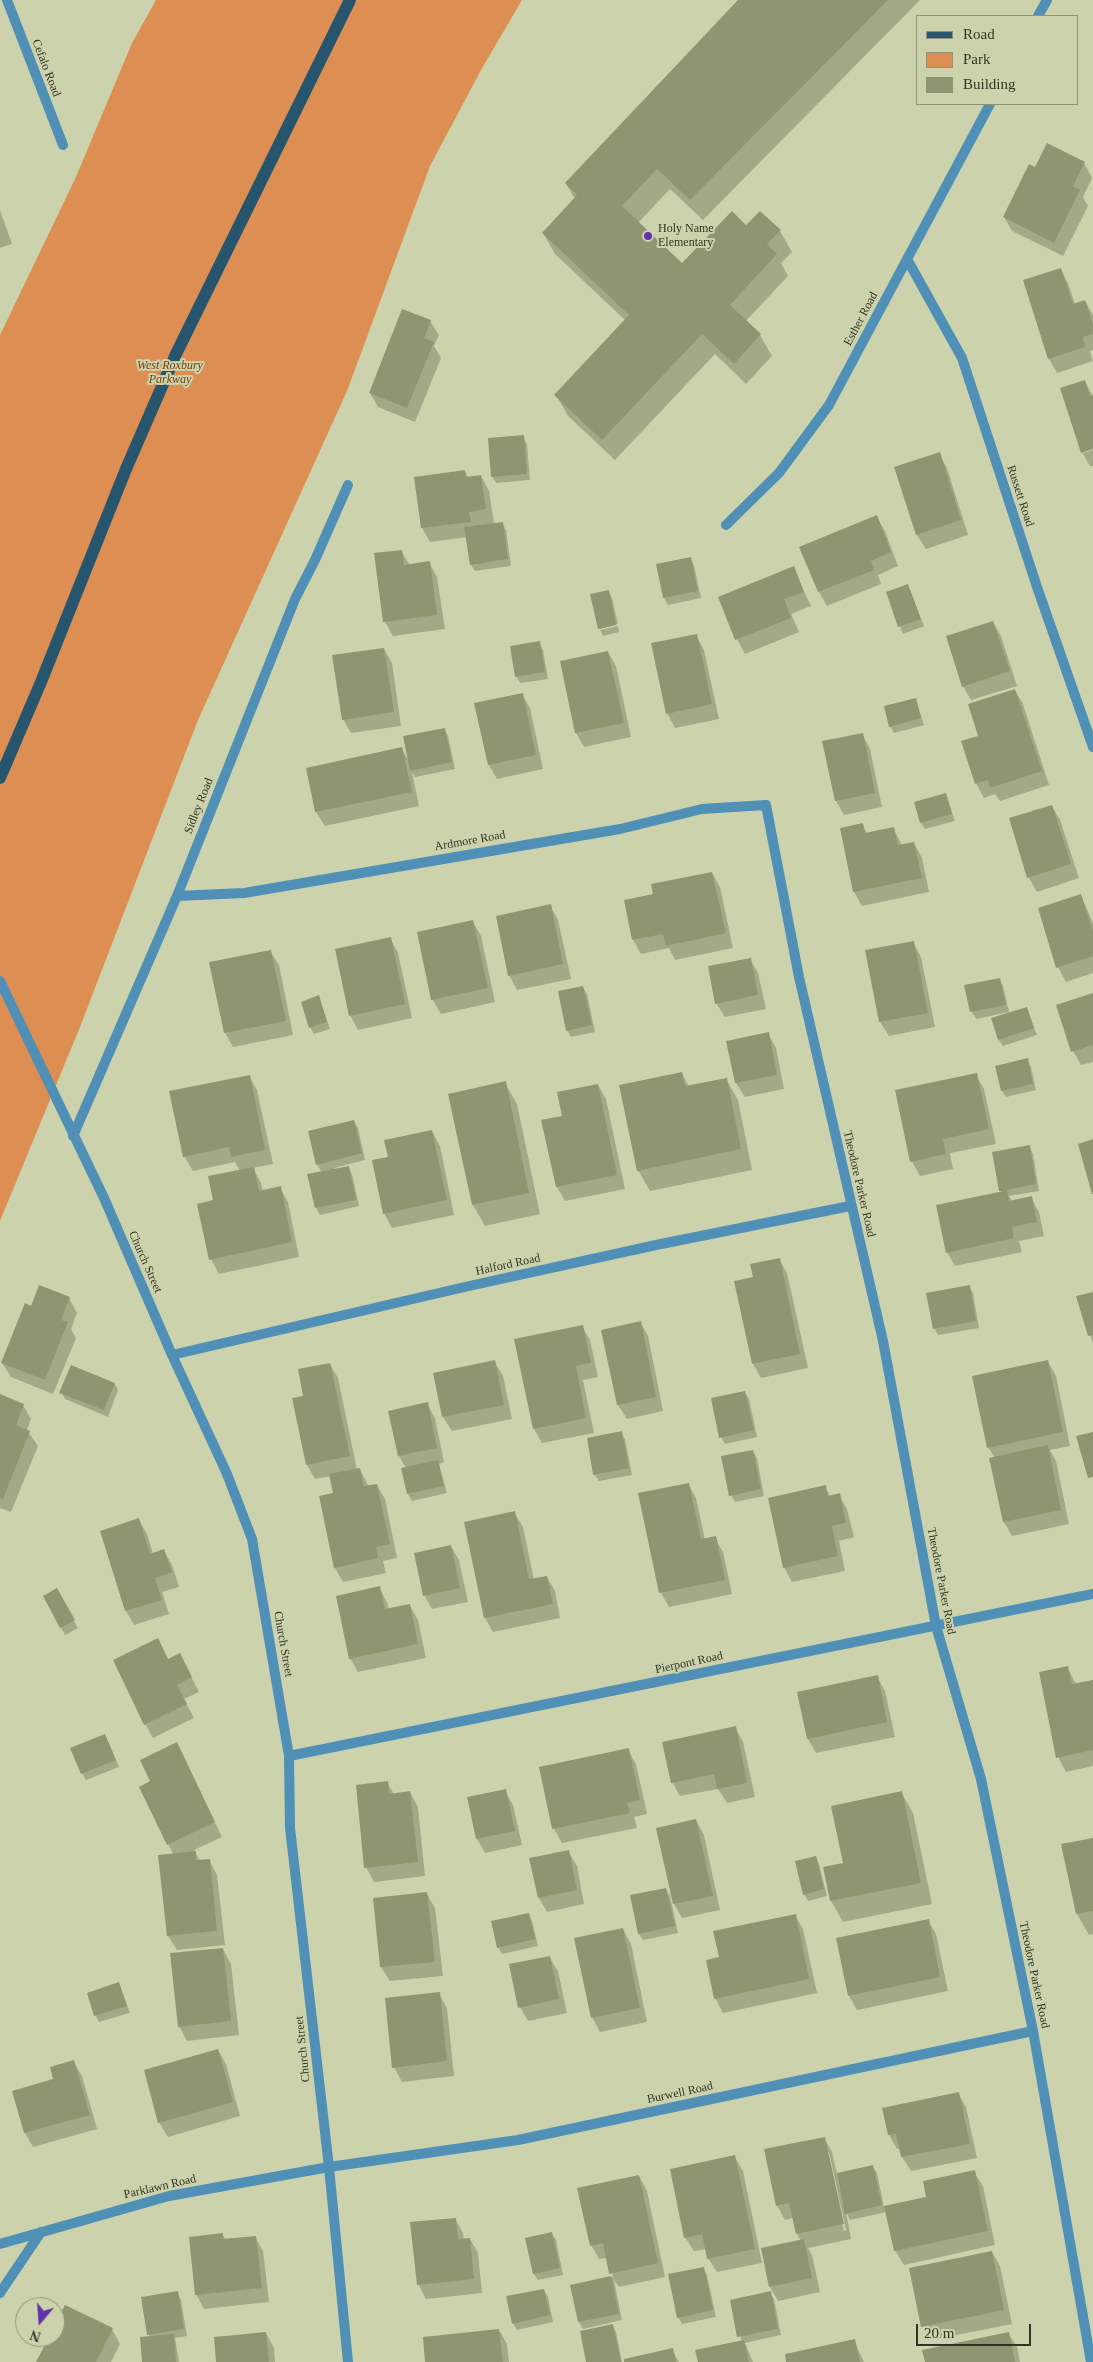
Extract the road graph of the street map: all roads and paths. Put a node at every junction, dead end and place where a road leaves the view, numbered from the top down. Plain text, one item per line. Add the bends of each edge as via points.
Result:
1 (6, 0) edge
2 (350, 0) edge
3 (1047, 0) edge
4 (1039, 15) edge
5 (989, 105) edge
6 (63, 145) dead end
7 (907, 259) junction
8 (348, 485) dead end
9 (726, 525) dead end
10 (1093, 747) edge
11 (0, 778) edge
12 (766, 805) joint
13 (177, 896) junction
14 (0, 981) edge
15 (73, 1136) junction
16 (850, 1206) junction
17 (172, 1355) junction
18 (1093, 1594) edge
19 (936, 1626) junction
20 (289, 1756) junction
21 (1033, 2031) junction
22 (329, 2167) junction
23 (41, 2232) junction
24 (0, 2244) edge
25 (0, 2293) edge
26 (348, 2362) edge
27 (1091, 2362) edge

1 - 6 street, Cefalo Road
2 - 11 main road via 176,354
3 - 4 street
5 - 7 street, Esther Road
7 - 9 street, Esther Road via 829,405 779,473
7 - 10 street, Russett Road via 962,358
8 - 13 street, Sidley Road via 296,599
12 - 13 street, Ardmore Road via 702,809 620,829 244,893
12 - 16 street, Theodore Parker Road via 799,977
13 - 15 street, Sidley Road
14 - 15 street, Church Street
15 - 17 street, Church Street via 104,1198
16 - 17 street, Halford Road via 562,1266
16 - 19 street, Theodore Parker Road via 883,1341
17 - 20 street, Church Street via 227,1474 252,1539
18 - 19 street, Pierpont Road
19 - 20 street, Pierpont Road
19 - 21 street, Theodore Parker Road via 981,1779
20 - 22 street, Church Street via 290,1828
21 - 22 street, Burwell Road via 518,2140
21 - 27 street, Theodore Parker Road
22 - 23 street, Parklawn Road via 169,2196
22 - 26 street, Church Street
23 - 24 street, Parklawn Road
23 - 25 street

